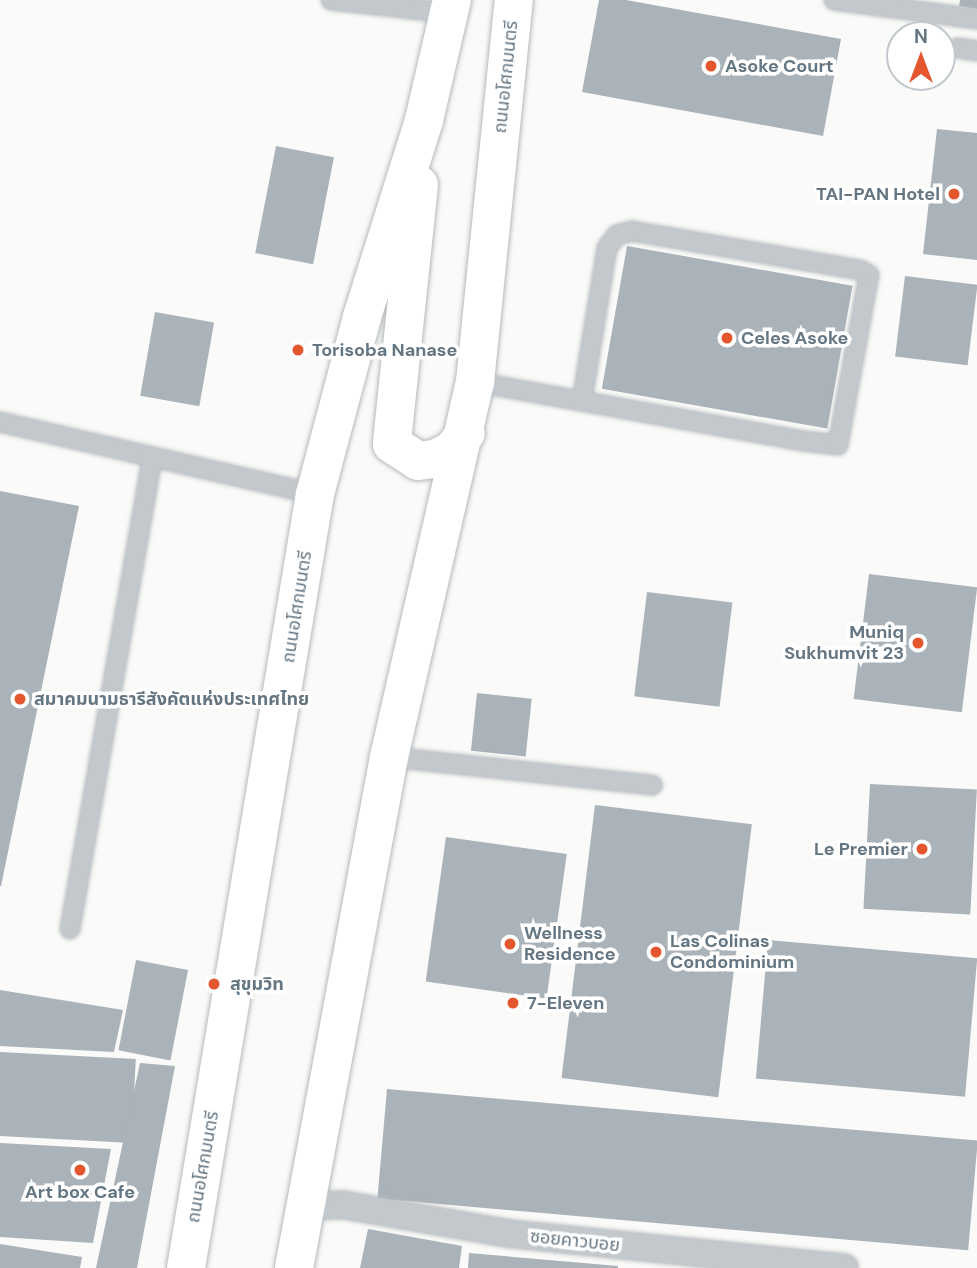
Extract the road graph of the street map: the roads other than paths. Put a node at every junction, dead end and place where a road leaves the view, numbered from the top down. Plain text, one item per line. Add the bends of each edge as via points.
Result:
1 (331, 0) edge
2 (514, 0) edge
3 (834, 0) edge
4 (919, 6) edge
5 (451, 7) edge
6 (977, 19) edge
7 (958, 48) dead end
8 (977, 51) edge
9 (425, 120) junction
10 (475, 382) junction
11 (582, 401) junction
12 (0, 422) edge
13 (466, 433) junction
14 (152, 457) junction
15 (315, 494) junction
16 (389, 757) junction
17 (653, 785) dead end
18 (70, 929) dead end
19 (308, 1206) junction
20 (186, 1268) edge
21 (294, 1268) edge
22 (844, 1268) edge

1 - 5 lane
2 - 10 main road, ถนนอโศกมนตรี
3 - 4 lane
4 - 6 lane
5 - 9 main road, ถนนอโศกมนตรี
7 - 8 lane
9 - 13 main road via 413,271 391,444 418,461 435,459 451,452
9 - 15 main road, ถนนอโศกมนตรี via 355,342
10 - 11 lane
10 - 13 main road, ถนนอโศกมนตรี
11 - 11 lane via 838,445 869,275 632,231 617,234 607,248
12 - 14 lane
13 - 16 main road, ถนนอโศกมนตรี
14 - 15 lane
14 - 18 lane
15 - 20 main road, ถนนอโศกมนตรี
16 - 17 lane
16 - 19 main road, ถนนอโศกมนตรี
19 - 21 main road, ถนนอโศกมนตรี
19 - 22 street, ซอยคาวบอย via 344,1206 512,1234

